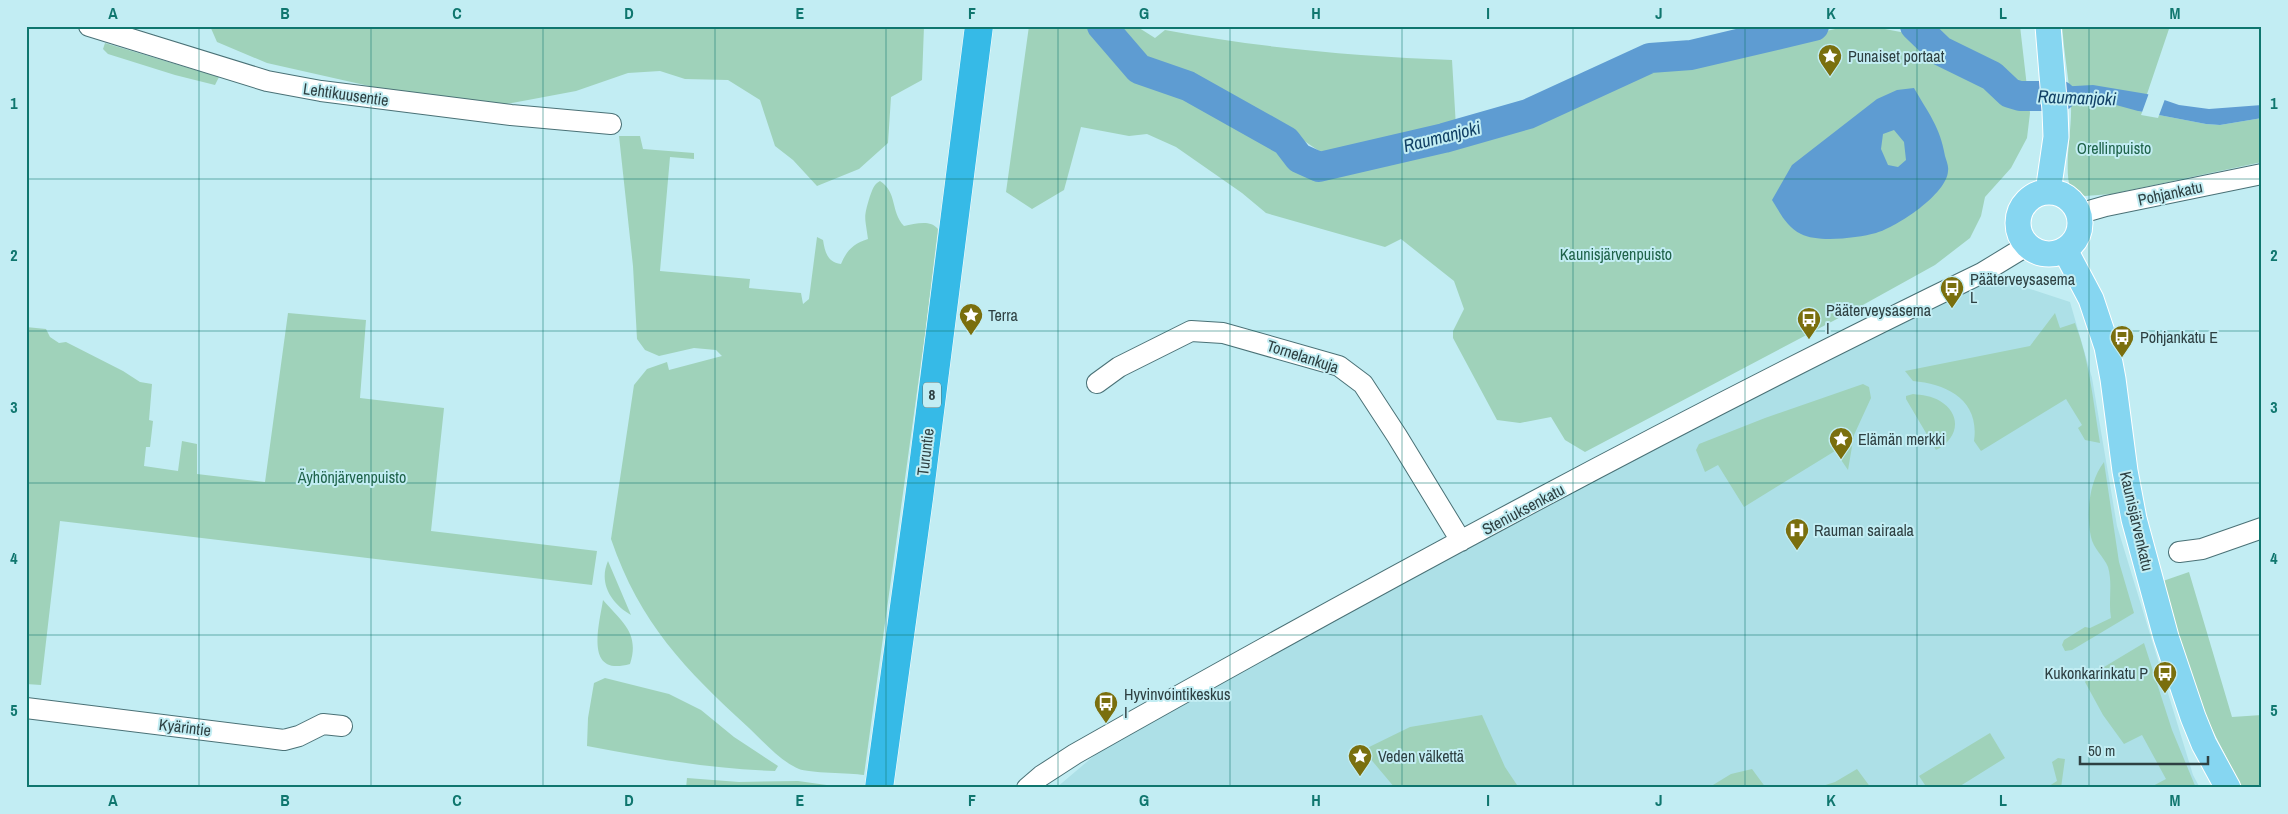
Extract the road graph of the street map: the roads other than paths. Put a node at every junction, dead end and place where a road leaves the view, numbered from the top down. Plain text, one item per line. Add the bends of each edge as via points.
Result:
1 (89, 26) edge
2 (979, 26) edge
3 (2048, 26) edge
4 (611, 124) dead end
5 (2262, 174) edge
6 (2048, 192) junction
7 (2078, 214) junction
8 (2028, 245) junction
9 (2065, 250) junction
10 (1097, 383) dead end
11 (2262, 528) edge
12 (1461, 542) junction
13 (2179, 552) dead end
14 (26, 708) edge
15 (342, 726) dead end
16 (881, 776) edge
17 (1027, 788) edge
18 (2228, 788) edge

1 - 4 street, Lehtikuusentie via 267,81 395,101
2 - 16 highway, Turuntie / 8
3 - 6 main road via 2056,137
5 - 7 street, Pohjankatu
6 - 7 main road via 2066,197 2076,206
6 - 8 main road via 2030,199 2020,212 2019,231
7 - 9 main road via 2080,230
8 - 9 main road via 2046,254
8 - 12 street, Steniuksenkatu via 1982,273 1670,429
9 - 18 main road, Kaunisjärvenkatu via 2091,299 2107,347 2134,519 2169,646 2204,744
10 - 12 street, Tornelankuja via 1119,367 1191,331 1224,333 1339,366 1363,384
11 - 13 street via 2202,549
12 - 17 street, Steniuksenkatu via 1083,750
14 - 15 street, Kyärintie via 284,740 323,724

